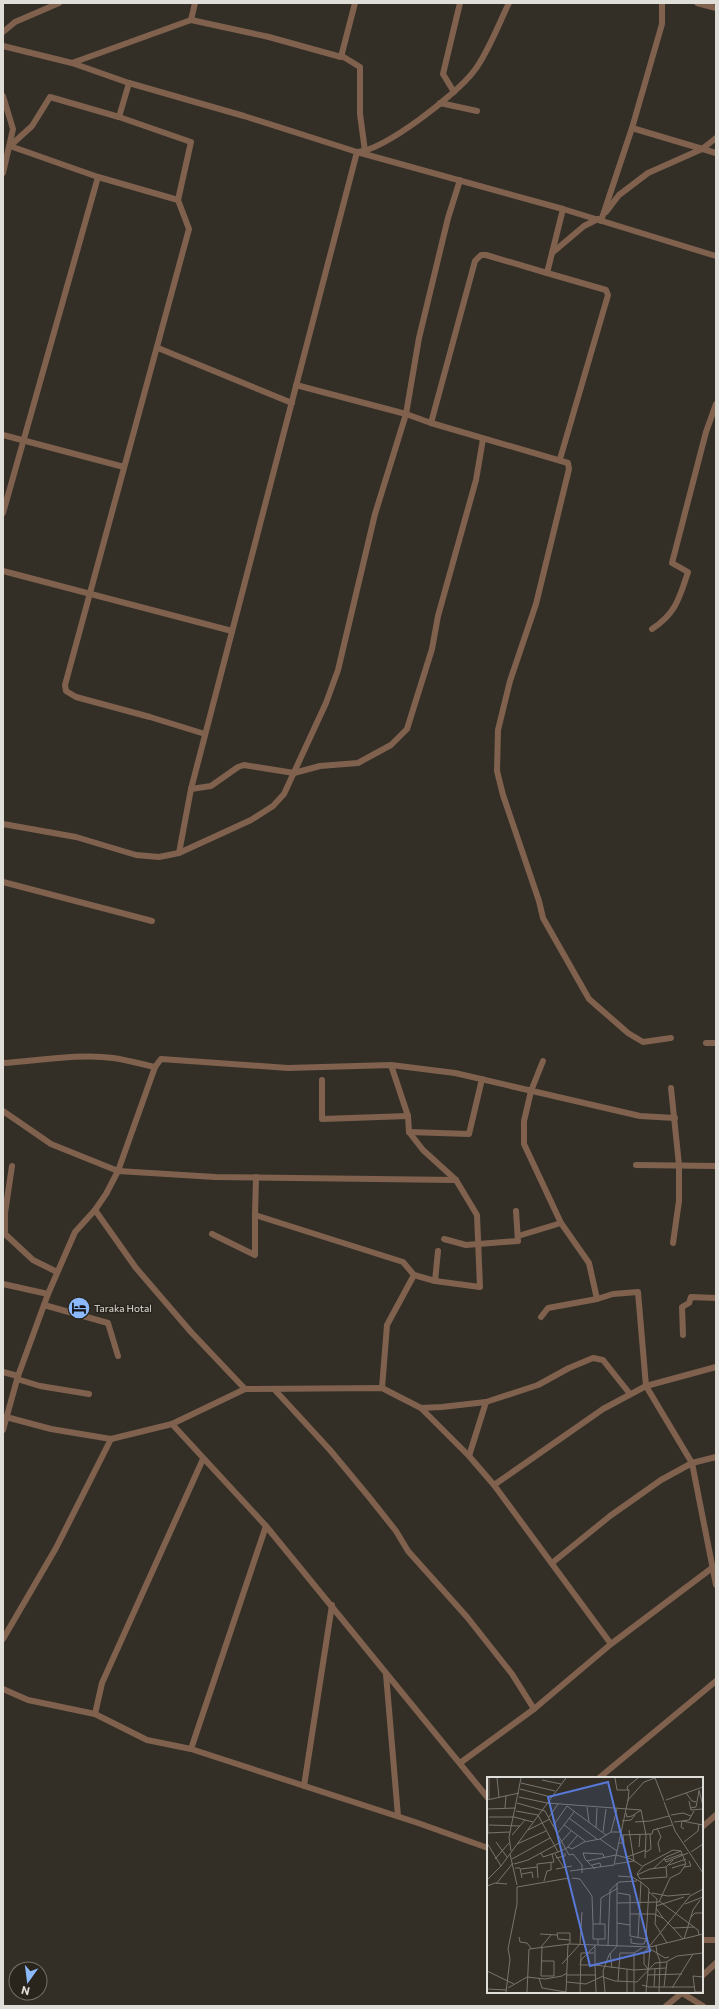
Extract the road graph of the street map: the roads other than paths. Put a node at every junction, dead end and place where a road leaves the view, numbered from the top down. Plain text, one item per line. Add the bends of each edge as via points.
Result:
1 (59, 3) edge
2 (195, 3) edge
3 (356, 3) edge
4 (460, 3) edge
5 (510, 3) edge
6 (662, 3) edge
7 (697, 3) edge
8 (716, 8) edge
9 (191, 20) junction
10 (3, 32) edge
11 (3, 46) edge
12 (342, 56) junction
13 (72, 63) junction
14 (129, 83) junction
15 (454, 92) junction
16 (3, 96) edge
17 (440, 102) junction
18 (477, 111) dead end
19 (119, 117) junction
20 (632, 128) junction
21 (716, 138) edge
22 (10, 146) junction
23 (702, 149) junction
24 (365, 151) junction
25 (357, 152) junction
26 (716, 153) edge
27 (3, 173) edge
28 (98, 177) junction
29 (460, 180) junction
30 (178, 200) junction
31 (563, 209) junction
32 (600, 219) junction
33 (552, 253) junction
34 (716, 256) edge
35 (547, 273) junction
36 (158, 348) junction
37 (296, 385) junction
38 (292, 403) junction
39 (716, 404) edge
40 (406, 414) junction
41 (431, 423) junction
42 (3, 435) edge
43 (483, 439) junction
44 (23, 440) junction
45 (560, 459) junction
46 (124, 467) junction
47 (3, 513) edge
48 (3, 571) edge
49 (90, 593) junction
50 (652, 630) dead end
51 (232, 631) junction
52 (205, 734) junction
53 (294, 773) junction
54 (191, 789) junction
55 (3, 824) edge
56 (179, 853) junction
57 (3, 882) edge
58 (152, 921) dead end
59 (671, 1038) dead end
60 (706, 1043) dead end
61 (716, 1043) edge
62 (543, 1061) dead end
63 (3, 1063) edge
64 (391, 1065) junction
65 (155, 1068) junction
66 (482, 1079) junction
67 (322, 1080) dead end
68 (671, 1088) dead end
69 (531, 1091) junction
70 (3, 1110) edge
71 (408, 1116) junction
72 (675, 1118) junction
73 (408, 1132) junction
74 (678, 1165) junction
75 (12, 1166) dead end
76 (636, 1166) dead end
77 (716, 1166) edge
78 (118, 1171) junction
79 (256, 1177) junction
80 (456, 1180) junction
81 (95, 1210) junction
82 (516, 1211) dead end
83 (4, 1212) edge
84 (255, 1215) junction
85 (561, 1223) junction
86 (212, 1234) dead end
87 (518, 1236) junction
88 (444, 1239) dead end
89 (673, 1243) dead end
90 (478, 1244) junction
91 (438, 1251) dead end
92 (57, 1272) junction
93 (414, 1275) junction
94 (435, 1281) junction
95 (3, 1284) edge
96 (48, 1294) junction
97 (716, 1298) edge
98 (597, 1299) junction
99 (44, 1305) junction
100 (541, 1317) dead end
101 (683, 1335) dead end
102 (118, 1356) dead end
103 (716, 1367) edge
104 (3, 1372) edge
105 (17, 1378) junction
106 (646, 1386) junction
107 (382, 1388) junction
108 (245, 1389) junction
109 (274, 1389) junction
110 (89, 1394) dead end
111 (630, 1394) junction
112 (486, 1402) junction
113 (421, 1408) junction
114 (6, 1417) junction
115 (172, 1424) junction
116 (3, 1430) edge
117 (111, 1439) junction
118 (469, 1456) junction
119 (716, 1457) edge
120 (204, 1459) junction
121 (692, 1463) junction
122 (494, 1485) junction
123 (266, 1526) junction
124 (552, 1563) junction
125 (712, 1568) junction
126 (716, 1585) edge
127 (332, 1605) junction
128 (3, 1639) edge
129 (611, 1644) junction
130 (386, 1674) junction
131 (716, 1680) edge
132 (3, 1689) edge
133 (534, 1709) junction
134 (96, 1714) junction
135 (191, 1749) junction
136 (460, 1763) junction
137 (600, 1777) edge
138 (304, 1786) junction
139 (487, 1797) edge
140 (716, 1815) edge
141 (398, 1816) junction
142 (703, 1826) edge
143 (487, 1848) edge
144 (703, 1940) edge
145 (716, 1940) edge
146 (716, 1963) edge
147 (703, 1975) edge
148 (682, 1993) edge
149 (684, 1993) edge
150 (666, 2006) edge
151 (703, 2006) edge

1 - 10 street via 15,22
2 - 9 street
3 - 12 street
4 - 15 street via 443,74
5 - 15 street via 474,71
6 - 20 street via 662,24
7 - 8 street
9 - 12 street
9 - 13 street
11 - 13 street
12 - 24 street via 360,67 360,114
13 - 14 street
14 - 19 street
14 - 25 street
15 - 17 street
16 - 22 street via 13,129
17 - 18 street
17 - 24 street via 404,130
19 - 22 street via 50,97 32,126
19 - 30 street via 191,142
20 - 23 street
20 - 32 street
21 - 23 street
22 - 27 street
22 - 28 street
23 - 26 street
23 - 32 street via 648,173 619,195
24 - 25 street
25 - 29 street
25 - 37 street
28 - 30 street
28 - 44 street
29 - 31 street
29 - 40 street via 448,218 419,338
30 - 36 street via 189,229
31 - 32 street
31 - 33 street
32 - 33 street via 584,226
32 - 34 street
33 - 35 street
35 - 41 street via 486,255 481,255 475,261
35 - 45 street via 606,290 608,295
36 - 38 street
36 - 46 street
37 - 38 street
37 - 40 street
38 - 51 street
39 - 50 street via 706,432 672,563 688,572 678,604 666,620
40 - 41 street
40 - 53 street via 375,514 338,670
41 - 43 street
42 - 44 street
43 - 45 street
43 - 53 street via 476,480 438,616 432,649 407,729 391,745 358,763 320,766
44 - 46 street
44 - 47 street
45 - 59 street via 568,463 569,469 536,604 500,714 497,771 543,918 589,999 628,1033 643,1042
46 - 49 street
48 - 49 street
49 - 51 street
49 - 52 street via 65,685 66,691 76,697
51 - 52 street
52 - 54 street
53 - 54 street via 244,765 211,786
53 - 56 street via 284,794 273,806 251,820
54 - 56 street
55 - 56 street via 76,837 149,857
57 - 58 street
60 - 61 street
62 - 69 street
63 - 65 street via 65,1058 112,1058
64 - 65 street via 288,1068 161,1059
64 - 66 street via 455,1072
64 - 71 street
65 - 78 street
66 - 69 street
66 - 73 street via 469,1134
67 - 71 street via 322,1119
68 - 72 street
69 - 72 street via 640,1116
69 - 85 street via 524,1120 524,1144
70 - 78 street via 51,1144
71 - 73 street
72 - 74 street
73 - 80 street via 423,1150
74 - 76 street
74 - 77 street
74 - 89 street via 678,1201
75 - 83 street
78 - 79 street
78 - 81 street
79 - 80 street
79 - 84 street
80 - 90 street via 477,1214
81 - 92 street via 75,1232
81 - 108 street via 136,1268
82 - 87 street
83 - 92 street via 5,1234 33,1260
84 - 86 street via 255,1255
84 - 93 street via 403,1262
85 - 87 street
85 - 98 street via 589,1263
87 - 90 street via 518,1241
88 - 90 street via 466,1245
90 - 94 street via 480,1287
91 - 94 street
92 - 96 street
93 - 94 street
93 - 107 street via 387,1325
95 - 96 street
96 - 99 street
97 - 101 street via 691,1297 689,1303 682,1307
98 - 100 street via 548,1308
98 - 106 street via 613,1294 638,1292
99 - 102 street via 108,1323
99 - 105 street
103 - 106 street
104 - 105 street
105 - 110 street via 40,1386
105 - 114 street
106 - 111 street
106 - 121 street
107 - 109 street
107 - 113 street
108 - 109 street
108 - 115 street
109 - 133 street via 369,1496 408,1551 512,1674
111 - 112 street via 603,1360 594,1358 569,1368 544,1383
111 - 122 street via 597,1413
112 - 113 street
112 - 118 street
113 - 118 street
114 - 116 street
114 - 117 street via 51,1429
115 - 117 street
115 - 120 street
117 - 128 street via 56,1548
118 - 122 street
119 - 121 street
120 - 123 street
120 - 134 street via 102,1683
121 - 124 street via 661,1480 610,1516
121 - 125 street
122 - 124 street
123 - 127 street
123 - 135 street
124 - 129 street
125 - 126 street
125 - 129 street
127 - 130 street
127 - 138 street
129 - 133 street
130 - 136 street
130 - 141 street
131 - 137 street
132 - 134 street via 28,1700
133 - 136 street
134 - 135 street via 147,1740
135 - 138 street
136 - 139 street
138 - 141 street
140 - 142 street
141 - 143 street
144 - 145 street
146 - 147 street
148 - 150 street
149 - 151 street

